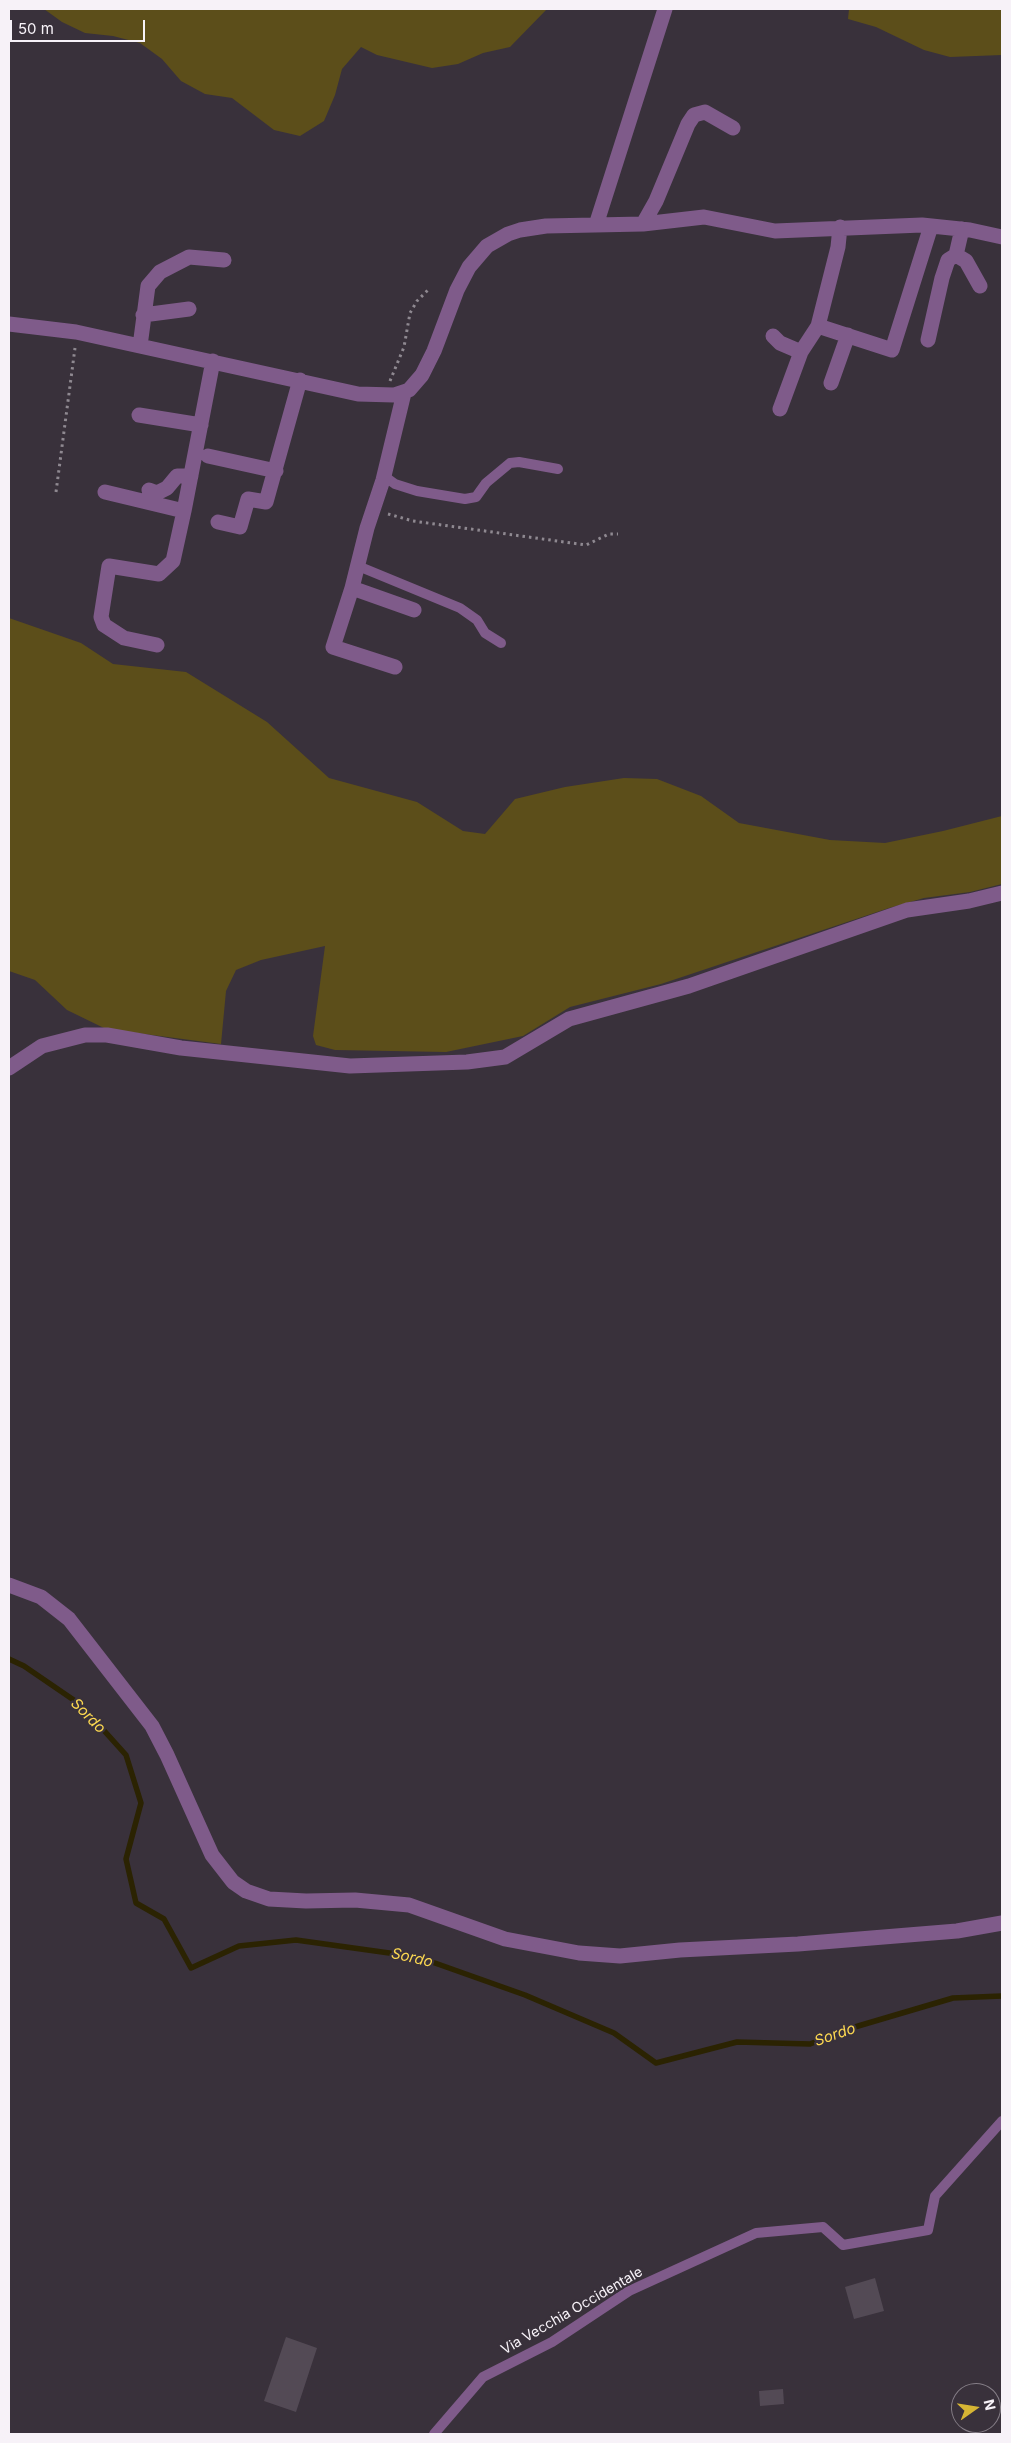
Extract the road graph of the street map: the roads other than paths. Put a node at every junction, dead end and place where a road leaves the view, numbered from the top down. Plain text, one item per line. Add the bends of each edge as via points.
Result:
1 (665, 9) edge
2 (733, 128) dead end
3 (643, 224) junction
4 (596, 225) junction
5 (931, 226) junction
6 (840, 227) junction
7 (962, 229) junction
8 (1002, 237) edge
9 (956, 255) junction
10 (224, 260) dead end
11 (980, 286) dead end
12 (189, 309) dead end
13 (143, 315) junction
14 (9, 324) edge
15 (818, 326) junction
16 (848, 335) junction
17 (772, 336) dead end
18 (928, 340) dead end
19 (140, 346) junction
20 (801, 352) junction
21 (212, 361) junction
22 (300, 380) junction
23 (831, 382) dead end
24 (404, 393) junction
25 (780, 409) dead end
26 (139, 415) dead end
27 (201, 425) junction
28 (208, 456) dead end
29 (558, 469) dead end
30 (276, 471) junction
31 (191, 476) junction
32 (384, 476) junction
33 (150, 490) dead end
34 (105, 492) dead end
35 (184, 512) junction
36 (218, 522) dead end
37 (358, 566) junction
38 (352, 588) junction
39 (414, 610) dead end
40 (501, 643) dead end
41 (157, 645) dead end
42 (395, 666) dead end
43 (1002, 893) edge
44 (9, 1068) edge
45 (9, 1585) edge
46 (1002, 1923) edge
47 (1002, 2120) edge
48 (434, 2434) edge

1 - 4 street
2 - 3 street via 705,112 694,115
3 - 4 street
3 - 6 street via 704,217 775,231
4 - 24 street via 534,227 508,234 487,246 469,267 457,290 425,369
5 - 6 street
5 - 7 street
5 - 16 street via 892,350
6 - 15 street
7 - 8 street
7 - 9 street
9 - 11 street via 966,261
9 - 18 street via 948,260 942,278
10 - 13 street via 189,257 160,272 148,286
12 - 13 street
13 - 19 street
14 - 19 street via 76,332
15 - 16 street
15 - 20 street
16 - 23 street
17 - 20 street
19 - 21 street
20 - 25 street
21 - 22 street
21 - 27 street
22 - 24 street via 358,394 386,396
22 - 30 street
24 - 32 street
26 - 27 street
27 - 31 street
28 - 30 street
29 - 32 lane via 519,462 510,464 486,483 476,497 465,499 410,489
30 - 36 street via 266,502 248,499 240,527
31 - 33 street via 177,476 167,488 157,493
31 - 35 street
32 - 37 street
34 - 35 street
35 - 41 street via 173,561 159,574 108,566 101,617 104,625 124,638
37 - 38 street
37 - 40 lane via 460,608 477,620 485,633
38 - 39 street
38 - 42 street via 333,647
43 - 44 street via 907,910 689,986 569,1019 505,1057 466,1062 350,1066 181,1048 107,1035 85,1035 42,1046
45 - 46 street via 41,1597 68,1619 152,1726 212,1855 233,1882 246,1891 269,1899 306,1902 355,1900 409,1905 505,1939 579,1953 620,1956 957,1931
47 - 48 lane, Via Vecchia Occidentale via 935,2196 928,2230 843,2245 823,2227 756,2233 630,2291 552,2342 483,2377

